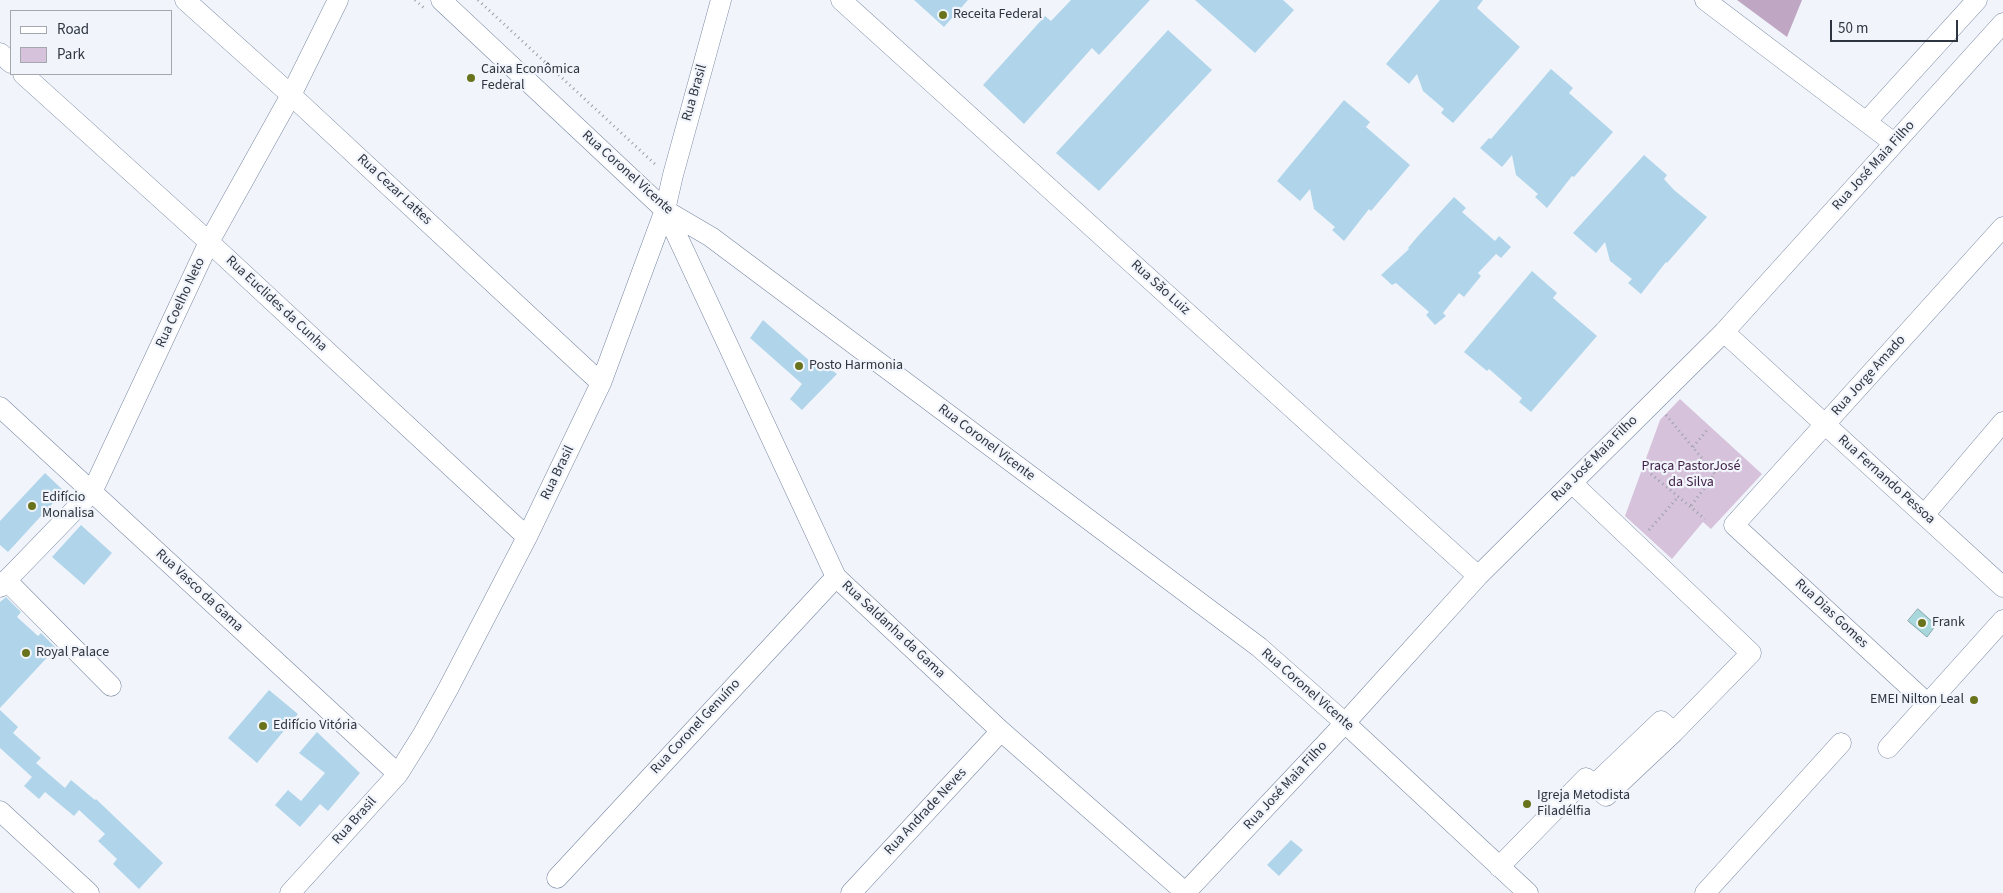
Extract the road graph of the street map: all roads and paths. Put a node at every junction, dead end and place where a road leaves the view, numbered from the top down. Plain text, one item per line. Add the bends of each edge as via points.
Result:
1 (184, 0) edge
2 (338, 0) edge
3 (440, 0) edge
4 (478, 0) edge
5 (721, 0) edge
6 (842, 0) edge
7 (1706, 0) edge
8 (1978, 0) edge
9 (2003, 23) edge
10 (0, 53) edge
11 (10, 62) edge
12 (24, 75) edge
13 (291, 95) junction
14 (1866, 122) junction
15 (1894, 143) junction
16 (673, 175) junction
17 (665, 210) junction
18 (2003, 227) edge
19 (209, 242) junction
20 (1724, 332) junction
21 (601, 383) junction
22 (1654, 401) junction
23 (0, 407) edge
24 (2003, 422) edge
25 (1825, 424) junction
26 (1708, 429) dead end
27 (1693, 447) junction
28 (1651, 474) dead end
29 (1572, 483) junction
30 (92, 492) junction
31 (1678, 497) junction
32 (1690, 507) junction
33 (1924, 515) junction
34 (1705, 519) dead end
35 (1734, 524) joint
36 (1649, 530) dead end
37 (527, 537) junction
38 (1478, 576) junction
39 (836, 577) junction
40 (3, 583) edge
41 (2003, 587) edge
42 (2003, 620) edge
43 (111, 686) dead end
44 (1928, 704) junction
45 (1345, 722) junction
46 (1000, 731) junction
47 (1841, 743) dead end
48 (1888, 748) dead end
49 (398, 774) junction
50 (0, 811) edge
51 (1499, 867) junction
52 (557, 878) dead end
53 (89, 893) edge
54 (290, 893) edge
55 (851, 893) edge
56 (1185, 893) edge
57 (1528, 893) edge
58 (1705, 893) edge

1 - 13 street, Rua Cezar Lattes
2 - 13 street, Rua Coelho Neto
3 - 17 street, Rua Coronel Vicente
4 - 16 path via 657,166
5 - 16 street, Rua Brasil
6 - 38 street, Rua São Luiz
7 - 14 street
8 - 14 street
9 - 15 street, Rua José Maia Filho
10 - 11 street
12 - 19 street, Rua Euclides da Cunha
13 - 19 street, Rua Coelho Neto
13 - 21 street, Rua Cezar Lattes
14 - 15 street
15 - 20 street, Rua José Maia Filho
16 - 17 street, Rua Brasil
17 - 21 street, Rua Brasil
17 - 39 street, Rua Saldanha da Gama
17 - 45 street, Rua Coronel Vicente via 711,237 1259,647
18 - 25 street, Rua Jorge Amado
19 - 30 street, Rua Coelho Neto
19 - 37 street, Rua Euclides da Cunha
20 - 22 street, Rua José Maia Filho
20 - 25 street, Rua Fernando Pessoa
21 - 37 street, Rua Brasil
22 - 27 path
22 - 29 street, Rua José Maia Filho
23 - 30 street, Rua Vasco da Gama
24 - 33 street
25 - 33 street, Rua Fernando Pessoa
25 - 35 street, Rua Jorge Amado
26 - 27 path
27 - 32 path via 1715,474
28 - 31 path
29 - 38 street, Rua José Maia Filho
29 - 51 street via 1751,653 1674,732 1661,721 1594,785 1586,778
30 - 40 street, Rua Coelho Neto
30 - 49 street, Rua Vasco da Gama
31 - 32 path
31 - 36 path
32 - 34 path
33 - 41 street, Rua Fernando Pessoa
35 - 44 street, Rua Dias Gomes
37 - 49 street, Rua Brasil via 423,734
38 - 45 street, Rua José Maia Filho
39 - 46 street, Rua Saldanha da Gama
39 - 52 street, Rua Coronel Genuíno
40 - 43 street
42 - 44 street
44 - 48 street
45 - 51 street, Rua Coronel Vicente
45 - 56 street, Rua José Maia Filho
46 - 55 street, Rua Andrade Neves
46 - 56 street, Rua Saldanha da Gama
47 - 58 street
49 - 54 street, Rua Brasil
50 - 53 street
51 - 57 street, Rua Coronel Vicente

